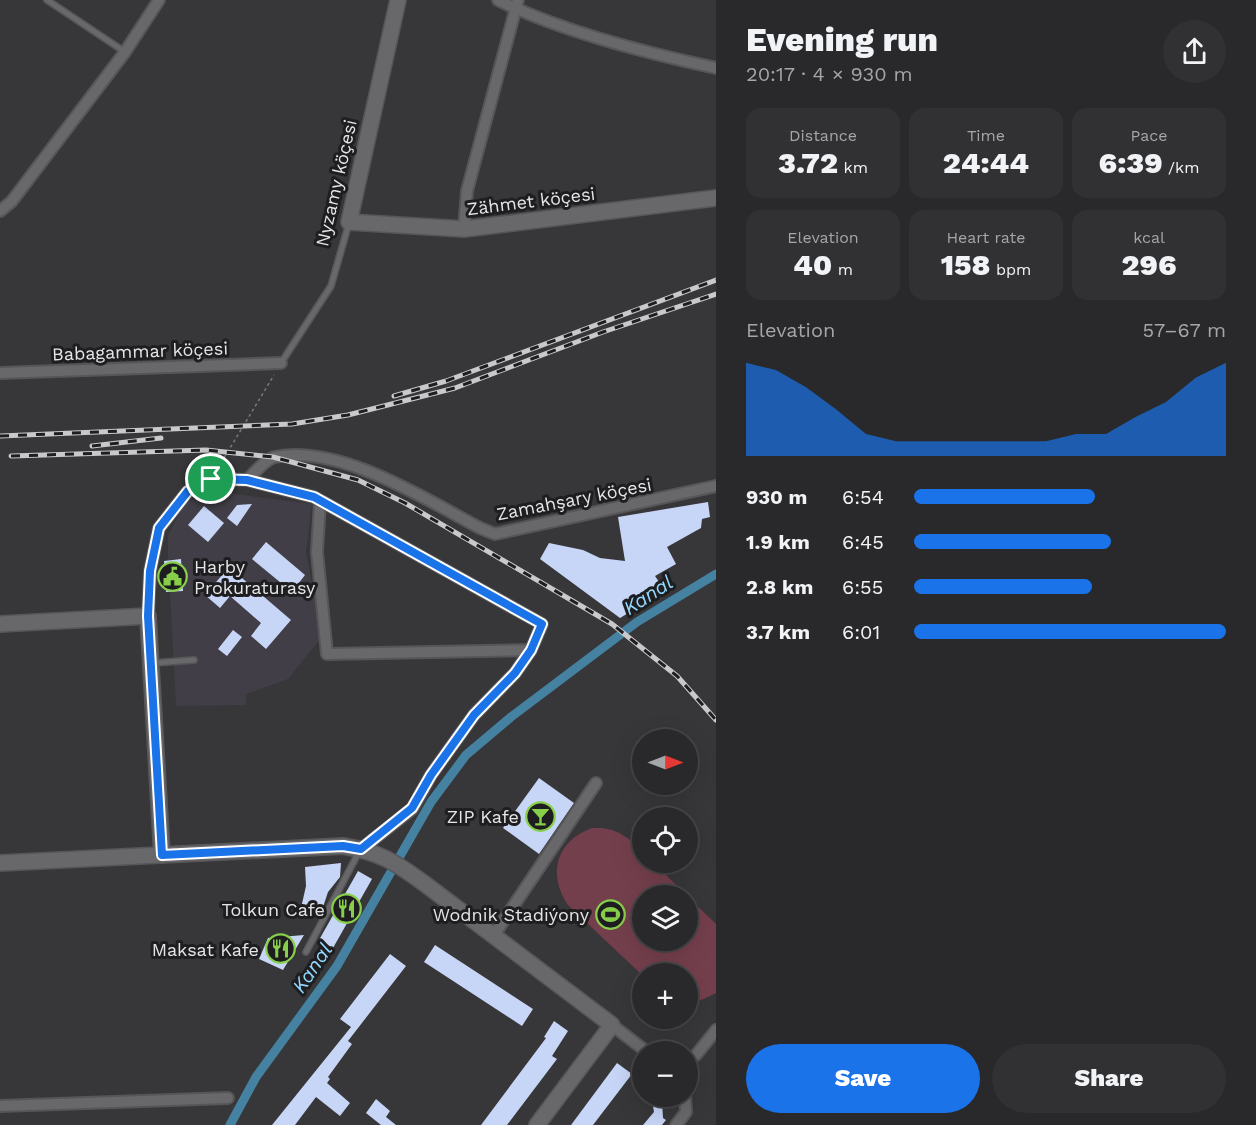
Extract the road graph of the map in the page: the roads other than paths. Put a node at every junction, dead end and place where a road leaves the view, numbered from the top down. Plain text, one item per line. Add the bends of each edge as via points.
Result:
1 (47, 0) edge
2 (159, 0) edge
3 (398, 0) edge
4 (498, 0) edge
5 (517, 4) edge
6 (125, 52) junction
7 (716, 68) edge
8 (716, 198) edge
9 (0, 211) edge
10 (349, 222) junction
11 (464, 229) junction
12 (281, 363) joint
13 (0, 373) edge
14 (247, 480) junction
15 (716, 486) edge
16 (320, 501) junction
17 (148, 616) junction
18 (0, 624) edge
19 (531, 650) junction
20 (194, 660) dead end
21 (151, 663) junction
22 (596, 783) dead end
23 (367, 850) junction
24 (162, 855) junction
25 (0, 863) edge
26 (494, 934) junction
27 (306, 952) dead end
28 (612, 1025) junction
29 (715, 1033) edge
30 (633, 1041) edge
31 (698, 1053) edge
32 (228, 1098) dead end
33 (0, 1106) edge
34 (686, 1107) edge
35 (537, 1125) edge
36 (676, 1125) edge

1 - 6 lane
2 - 6 street
3 - 10 street, Nyzamy köçesi
4 - 5 street
5 - 7 street via 667,57
5 - 11 street via 467,191
6 - 9 street via 12,201
8 - 11 street, Zähmet köçesi
10 - 11 street, Zähmet köçesi
10 - 12 lane, Nyzamy köçesi via 330,286
12 - 13 street, Babagammar köçesi
14 - 15 street, Zamahşary köçesi via 273,457 309,456 370,470 495,534
14 - 16 street
14 - 17 street via 211,479 188,491 159,528 150,571
16 - 19 street via 542,624
16 - 19 street via 317,552 327,654
17 - 18 street
17 - 21 street
19 - 23 street via 515,673 474,715 412,808
20 - 21 lane
21 - 24 street
22 - 26 street
23 - 24 street via 343,846
23 - 26 street via 397,864
23 - 27 lane
24 - 25 street
26 - 28 street
28 - 30 street
28 - 35 street
29 - 31 street
32 - 33 street
34 - 36 street

